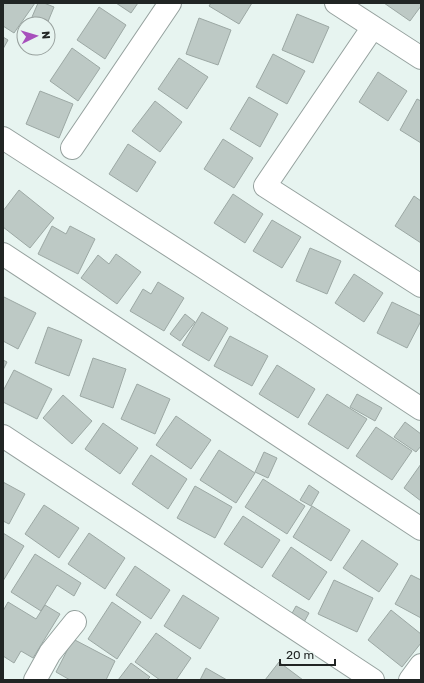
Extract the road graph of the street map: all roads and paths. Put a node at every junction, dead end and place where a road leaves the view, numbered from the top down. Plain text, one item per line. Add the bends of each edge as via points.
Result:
1 (170, 3) edge
2 (336, 3) edge
3 (373, 27) junction
4 (421, 58) edge
5 (3, 138) edge
6 (72, 148) dead end
7 (3, 254) edge
8 (421, 286) edge
9 (421, 409) edge
10 (3, 436) edge
11 (421, 529) edge
12 (75, 622) dead end
13 (421, 665) edge
14 (35, 680) edge
15 (373, 680) edge
16 (410, 680) edge

1 - 6 street
2 - 3 street
3 - 4 street
3 - 8 street via 264,186
5 - 9 street
7 - 11 street
10 - 15 street
12 - 14 street via 50,653
13 - 16 street

